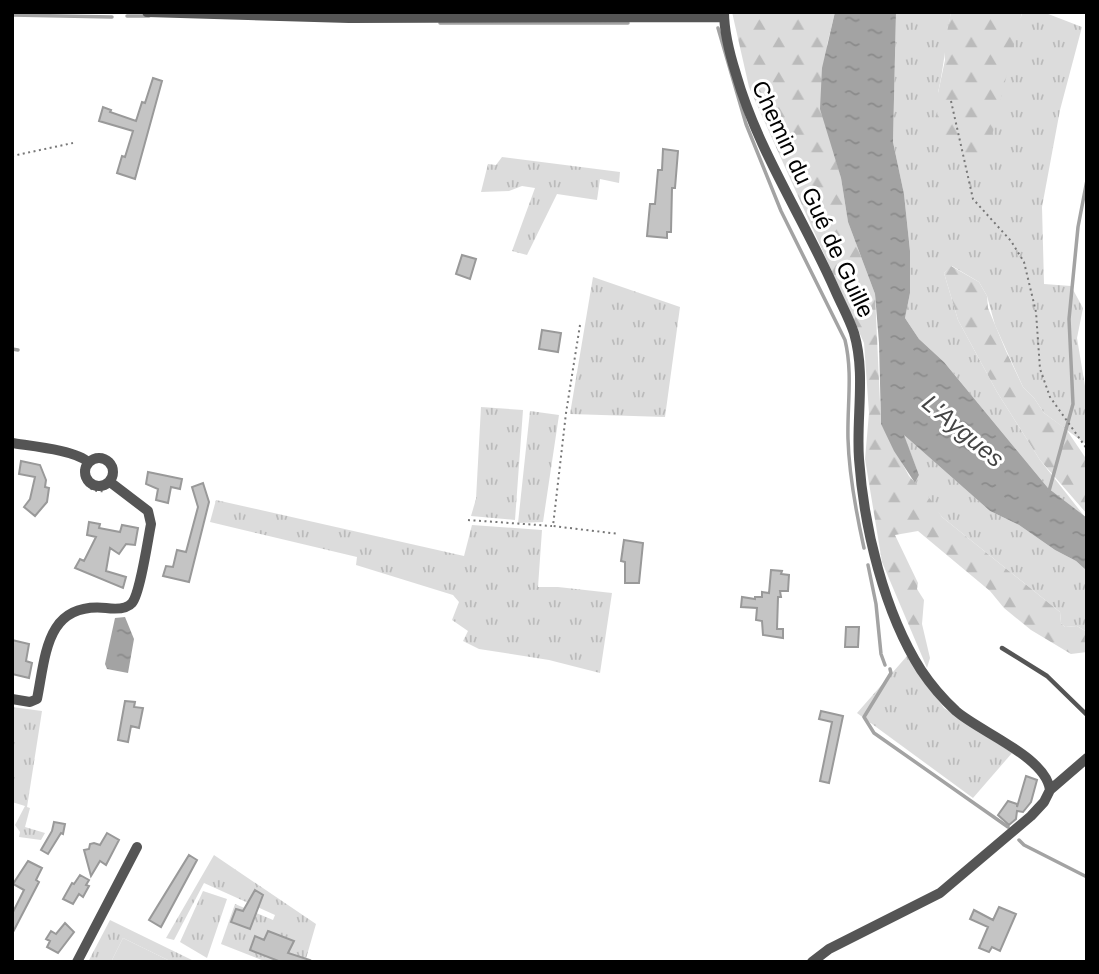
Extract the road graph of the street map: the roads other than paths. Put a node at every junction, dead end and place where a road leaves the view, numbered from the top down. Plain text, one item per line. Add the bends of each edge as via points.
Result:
1 (147, 12) edge
2 (722, 15) edge
3 (12, 443) edge
4 (84, 464) junction
5 (111, 487) junction
6 (1002, 648) dead end
7 (12, 699) edge
8 (1087, 715) edge
9 (1087, 758) edge
10 (1050, 790) junction
11 (136, 847) dead end
12 (77, 962) edge
13 (812, 962) edge

1 - 2 street via 349,18
2 - 10 street, Chemin du Gué de Guille via 747,110 853,330 861,373 859,460 876,557 894,615 937,692 957,712 1031,760 1046,775
3 - 4 street via 84,458
4 - 5 street via 90,483
4 - 5 street via 97,458 107,460 114,472
5 - 7 street via 150,516 132,603 116,609 86,608 63,618 54,629 37,698 30,702
6 - 8 lane via 1048,676
9 - 10 street
10 - 13 street via 1031,816 940,893 838,944
11 - 12 street

